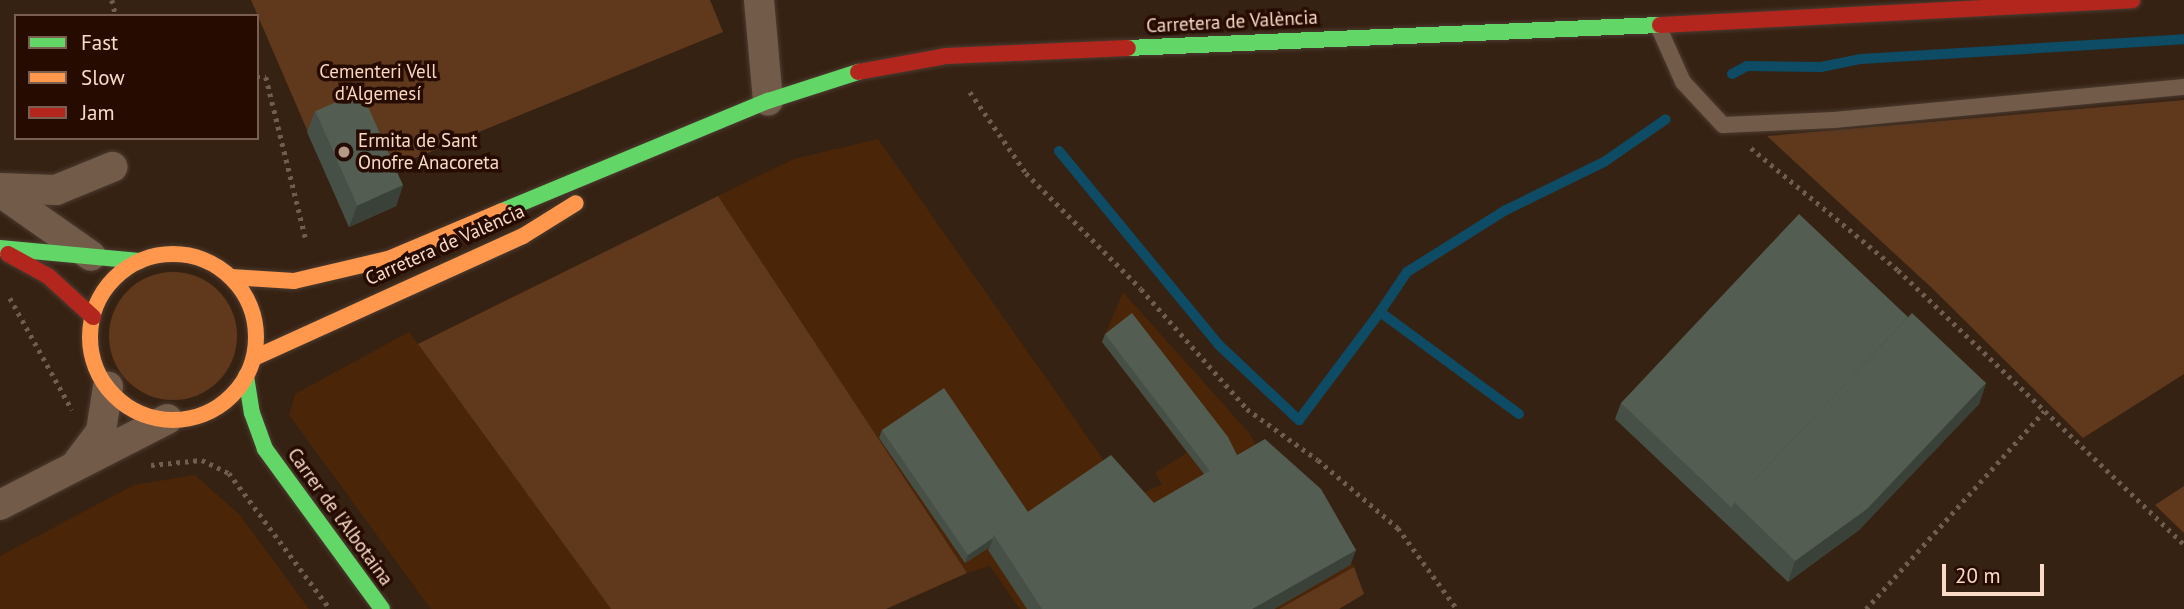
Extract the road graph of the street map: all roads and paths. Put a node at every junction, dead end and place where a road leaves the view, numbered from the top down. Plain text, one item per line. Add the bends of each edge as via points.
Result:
1 (759, 0) edge
2 (2132, 0) edge
3 (1657, 24) junction
4 (946, 56) junction
5 (259, 77) edge
6 (2184, 87) edge
7 (768, 101) junction
8 (1723, 125) junction
9 (683, 137) junction
10 (112, 167) dead end
11 (0, 190) edge
12 (56, 190) junction
13 (57, 232) junction
14 (0, 249) edge
15 (92, 257) junction
16 (139, 261) junction
17 (231, 277) junction
18 (316, 279) junction
19 (93, 317) junction
20 (254, 358) junction
21 (246, 376) junction
22 (108, 387) junction
23 (2044, 411) junction
24 (201, 415) junction
25 (167, 419) junction
26 (227, 425) dead end
27 (243, 433) dead end
28 (265, 449) junction
29 (74, 466) junction
30 (0, 505) edge
31 (2184, 544) edge
32 (382, 609) edge
33 (1457, 609) edge
34 (1867, 609) edge

1 - 7 street
2 - 3 street, Carretera de València
3 - 4 street, Carretera de València
3 - 8 lane via 1684,82
4 - 7 street, Carretera de València via 860,71
4 - 33 path via 1026,173 1141,289 1247,410 1318,460 1398,528
5 - 18 path via 266,77
6 - 8 lane via 1834,120
7 - 9 street, Carretera de València
8 - 23 path via 1898,270
9 - 18 street, Carretera de València via 388,259
9 - 20 street, Carretera de València via 523,236
10 - 12 street
11 - 12 street
11 - 13 street
12 - 13 street via 46,212
13 - 15 street
14 - 15 street
14 - 19 street via 48,276
15 - 16 street
16 - 17 street via 187,255
16 - 19 street via 118,275 102,294
17 - 18 street, Carretera de València via 273,282
17 - 20 street via 253,314
19 - 22 street via 94,360
20 - 21 street
21 - 24 street via 232,396
21 - 28 street, Carrer de l'Albotaina via 251,413
22 - 25 street via 128,406
22 - 29 street via 101,431
23 - 31 path
23 - 34 path
24 - 25 street
24 - 26 street
25 - 29 street
27 - 28 street, Carrer de l'Albotaina
28 - 32 street, Carrer de l'Albotaina
29 - 30 street

